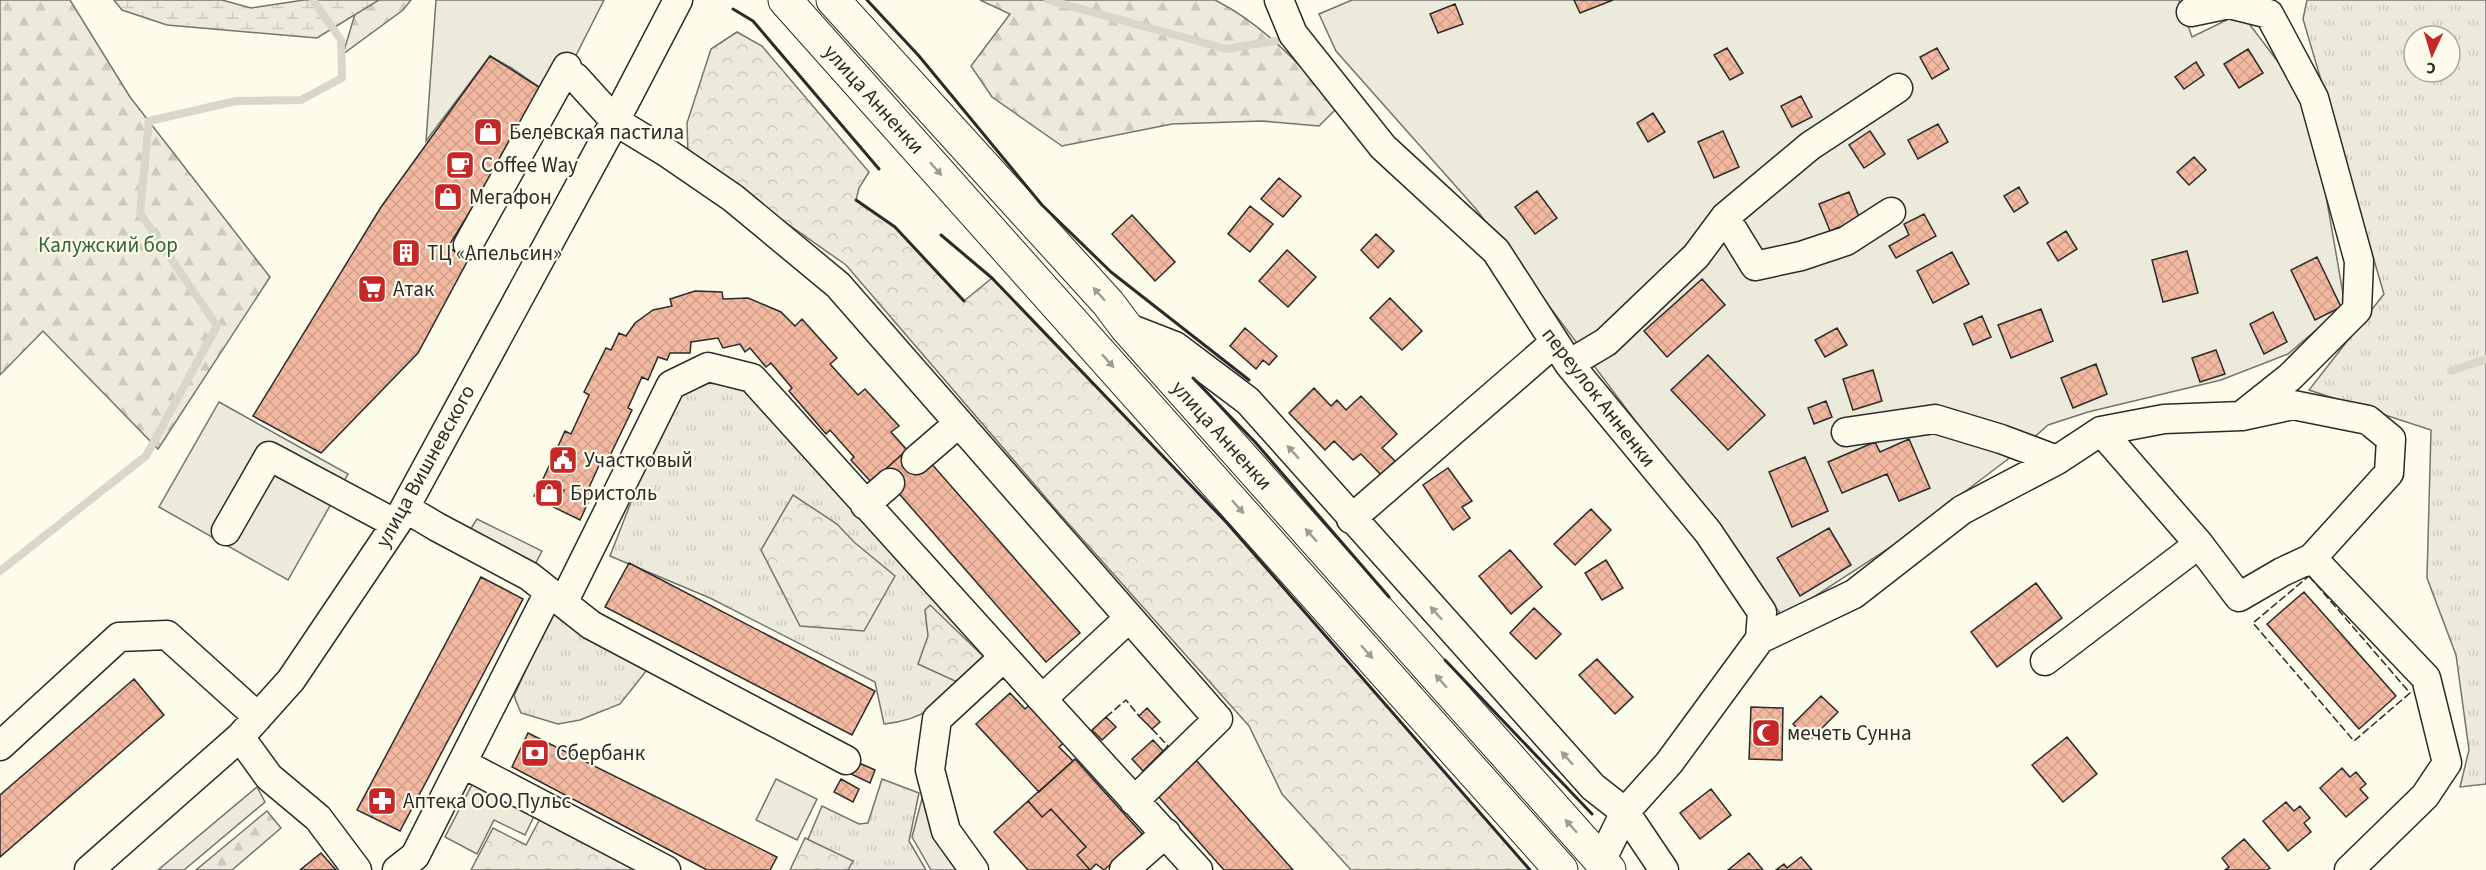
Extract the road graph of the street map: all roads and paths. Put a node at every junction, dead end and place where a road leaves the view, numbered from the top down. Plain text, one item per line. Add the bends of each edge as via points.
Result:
1 (678, 0) edge
2 (785, 0) edge
3 (833, 0) edge
4 (1279, 0) edge
5 (2191, 12) dead end
6 (1898, 88) dead end
7 (615, 121) junction
8 (1891, 212) dead end
9 (1725, 216) junction
10 (468, 244) dead end
11 (1126, 327) junction
12 (1561, 354) junction
13 (2242, 416) junction
14 (959, 423) junction
15 (2101, 431) junction
16 (1846, 432) dead end
17 (916, 460) dead end
18 (2057, 460) junction
19 (890, 483) dead end
20 (865, 505) junction
21 (400, 516) junction
22 (1351, 519) junction
23 (226, 531) dead end
24 (2199, 544) junction
25 (2312, 558) junction
26 (556, 597) junction
27 (1129, 618) junction
28 (1760, 639) junction
29 (1004, 657) junction
30 (2044, 661) dead end
31 (1042, 699) junction
32 (249, 727) junction
33 (0, 746) edge
34 (846, 760) dead end
35 (462, 763) junction
36 (1134, 801) junction
37 (1625, 812) junction
38 (1166, 833) junction
39 (1605, 865) edge
40 (89, 870) edge
41 (357, 870) edge
42 (397, 870) edge
43 (666, 870) edge
44 (974, 870) edge
45 (1124, 870) edge
46 (1198, 870) edge
47 (1561, 870) edge
48 (1664, 870) edge
49 (2349, 870) edge

1 - 7 street, улица Вишневского
2 -> 47 main road, улица Анненки
11 -> 3 main road, улица Анненки
4 - 12 street, переулок Анненки via 1293,33 1383,147 1496,251
5 - 13 street via 2229,4 2269,14 2314,98 2359,261 2357,310 2290,377
6 - 9 street via 1810,146
7 - 10 street via 571,72
7 - 14 street via 733,198 821,270
7 - 21 street, улица Вишневского
8 - 9 street via 1845,241 1755,266
9 - 12 street via 1696,255 1606,342
22 -> 11 street via 1248,401 1175,346
39 -> 11 main road, улица Анненки
12 - 22 street
12 - 28 street, переулок Анненки via 1708,532 1739,576 1762,612
13 - 15 street via 2164,419
13 - 25 street via 2293,405 2368,420 2391,439 2389,473
14 - 17 street
14 - 27 street
15 - 18 street
15 - 24 street
16 - 18 street via 1935,419
18 - 28 street via 1962,510 1854,594
19 - 20 street
20 - 26 street via 752,378 708,367 671,385
20 - 29 street
21 - 23 street via 269,456
21 - 26 street via 437,527 529,576
21 - 32 street, улица Вишневского via 291,680
37 -> 22 street via 1593,787
24 - 25 street via 2239,597
24 - 30 street
25 - 49 street via 2426,678 2447,763 2426,796
26 - 34 street via 591,625
26 - 35 street
27 - 31 street
27 - 36 street via 1218,719
28 - 37 street via 1669,763
29 - 31 street
29 - 44 street via 938,719 930,770 946,831
31 - 36 street
32 - 33 street via 167,635 119,637
32 - 40 street, улица Вишневского
32 - 41 street via 269,777 318,819
35 - 42 street via 415,856
35 - 43 street
36 - 38 street
37 - 39 street
37 - 48 street
38 - 45 street
38 - 46 street

